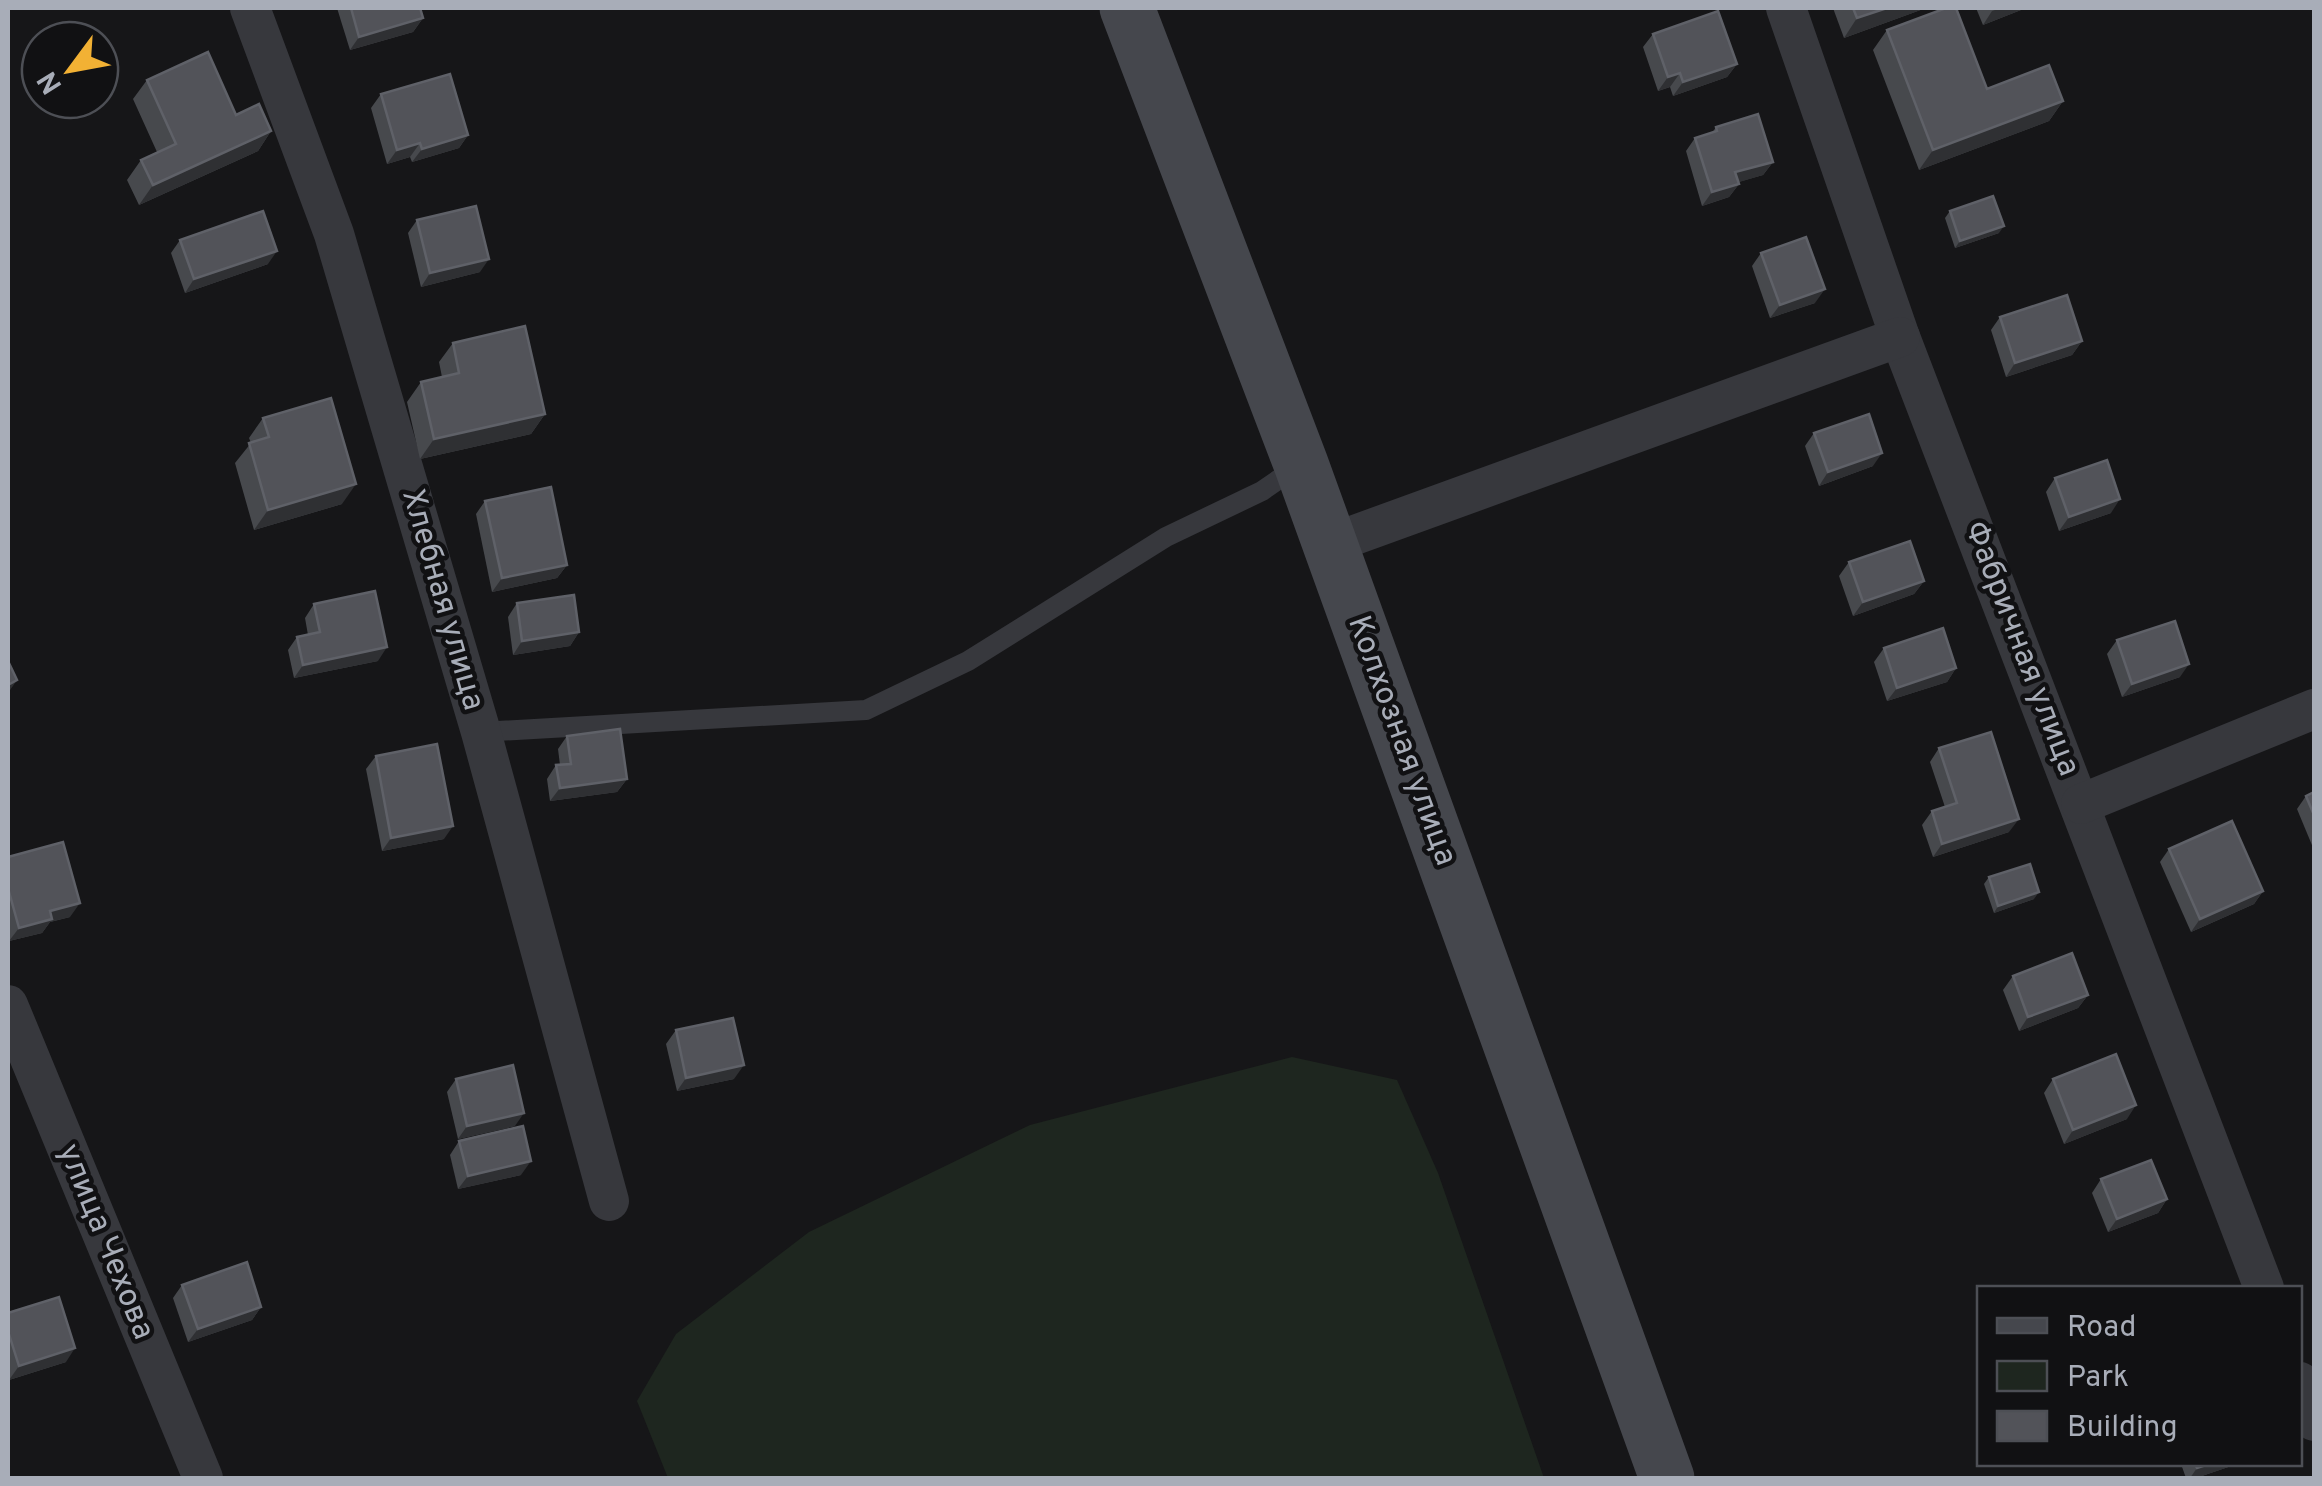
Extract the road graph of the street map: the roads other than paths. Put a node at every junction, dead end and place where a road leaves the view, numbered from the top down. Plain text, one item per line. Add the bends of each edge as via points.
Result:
1 (250, 8) edge
2 (1127, 8) edge
3 (1786, 8) edge
4 (1900, 336) junction
5 (1301, 464) junction
6 (1330, 544) junction
7 (2314, 709) edge
8 (481, 732) junction
9 (2082, 804) junction
10 (8, 1005) edge
11 (610, 1201) dead end
12 (2263, 1286) edge
13 (2302, 1388) edge
14 (2314, 1421) edge
15 (203, 1478) edge
16 (1667, 1478) edge

1 - 8 street, Хлебная улица via 334,234
2 - 5 street, Колхозная улица
3 - 4 street, Фабричная улица
4 - 6 street
4 - 9 street, Фабричная улица
5 - 6 street, Колхозная улица
5 - 8 lane via 1262,491 1166,537 968,661 866,710
6 - 16 street, Колхозная улица
7 - 9 street
8 - 11 street, Хлебная улица
9 - 12 street, Фабричная улица
10 - 15 street, улица Чехова
13 - 14 street

